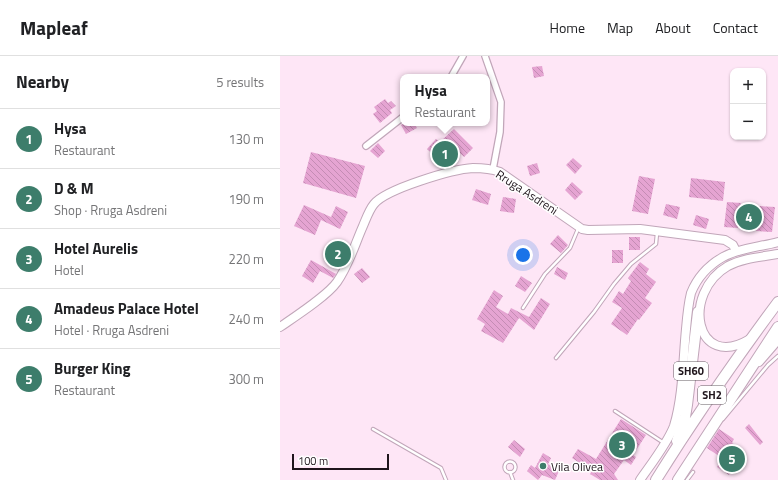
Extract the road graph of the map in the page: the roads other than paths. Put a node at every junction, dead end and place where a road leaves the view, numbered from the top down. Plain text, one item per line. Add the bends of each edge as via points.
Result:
1 (463, 56) edge
2 (485, 56) edge
3 (453, 74) edge
4 (400, 119) edge
5 (366, 146) dead end
6 (493, 169) junction
7 (579, 227) junction
8 (658, 231) junction
9 (778, 242) edge
10 (736, 251) junction
11 (778, 254) edge
12 (778, 302) edge
13 (522, 308) dead end
14 (698, 312) junction
15 (280, 327) edge
16 (778, 327) edge
17 (751, 338) junction
18 (778, 340) edge
19 (778, 356) edge
20 (556, 358) dead end
21 (751, 369) junction
22 (615, 411) dead end
23 (677, 428) junction
24 (373, 429) dead end
25 (711, 430) junction
26 (664, 443) junction
27 (674, 452) junction
28 (510, 472) junction
29 (693, 472) dead end
30 (446, 480) edge
31 (513, 480) edge
32 (640, 480) edge
33 (656, 480) edge
34 (678, 480) edge
35 (688, 480) edge

1 - 3 street
2 - 6 street via 501,102 500,132
4 - 5 street
6 - 7 street, Rruga Asdreni
6 - 15 street, Rruga Asdreni via 474,168 451,172 410,185 378,200 367,216 337,282 329,291
7 - 8 street, Rruga Asdreni via 588,230
7 - 13 lane via 570,248 545,274
8 - 10 street, Rruga Asdreni via 725,240 733,245
8 - 20 lane via 656,244 631,264
9 - 10 street
10 - 23 street via 710,265 692,292 687,314
11 - 14 street, SH60 via 746,259 721,271 703,295
12 - 17 highway, SH2
14 - 17 street via 703,332 713,343 733,346
14 - 23 highway, SH60 via 687,405
16 - 21 highway, SH2
17 - 27 highway, SH2
18 - 21 street
19 - 25 lane
21 - 25 highway, SH2
22 - 26 lane
23 - 26 street
23 - 27 highway
24 - 30 lane via 441,468
25 - 34 highway, SH2
26 - 32 street
27 - 33 highway, SH2
28 - 28 lane via 514,471 515,466 509,462 506,463 505,469
28 - 31 lane
29 - 35 lane

